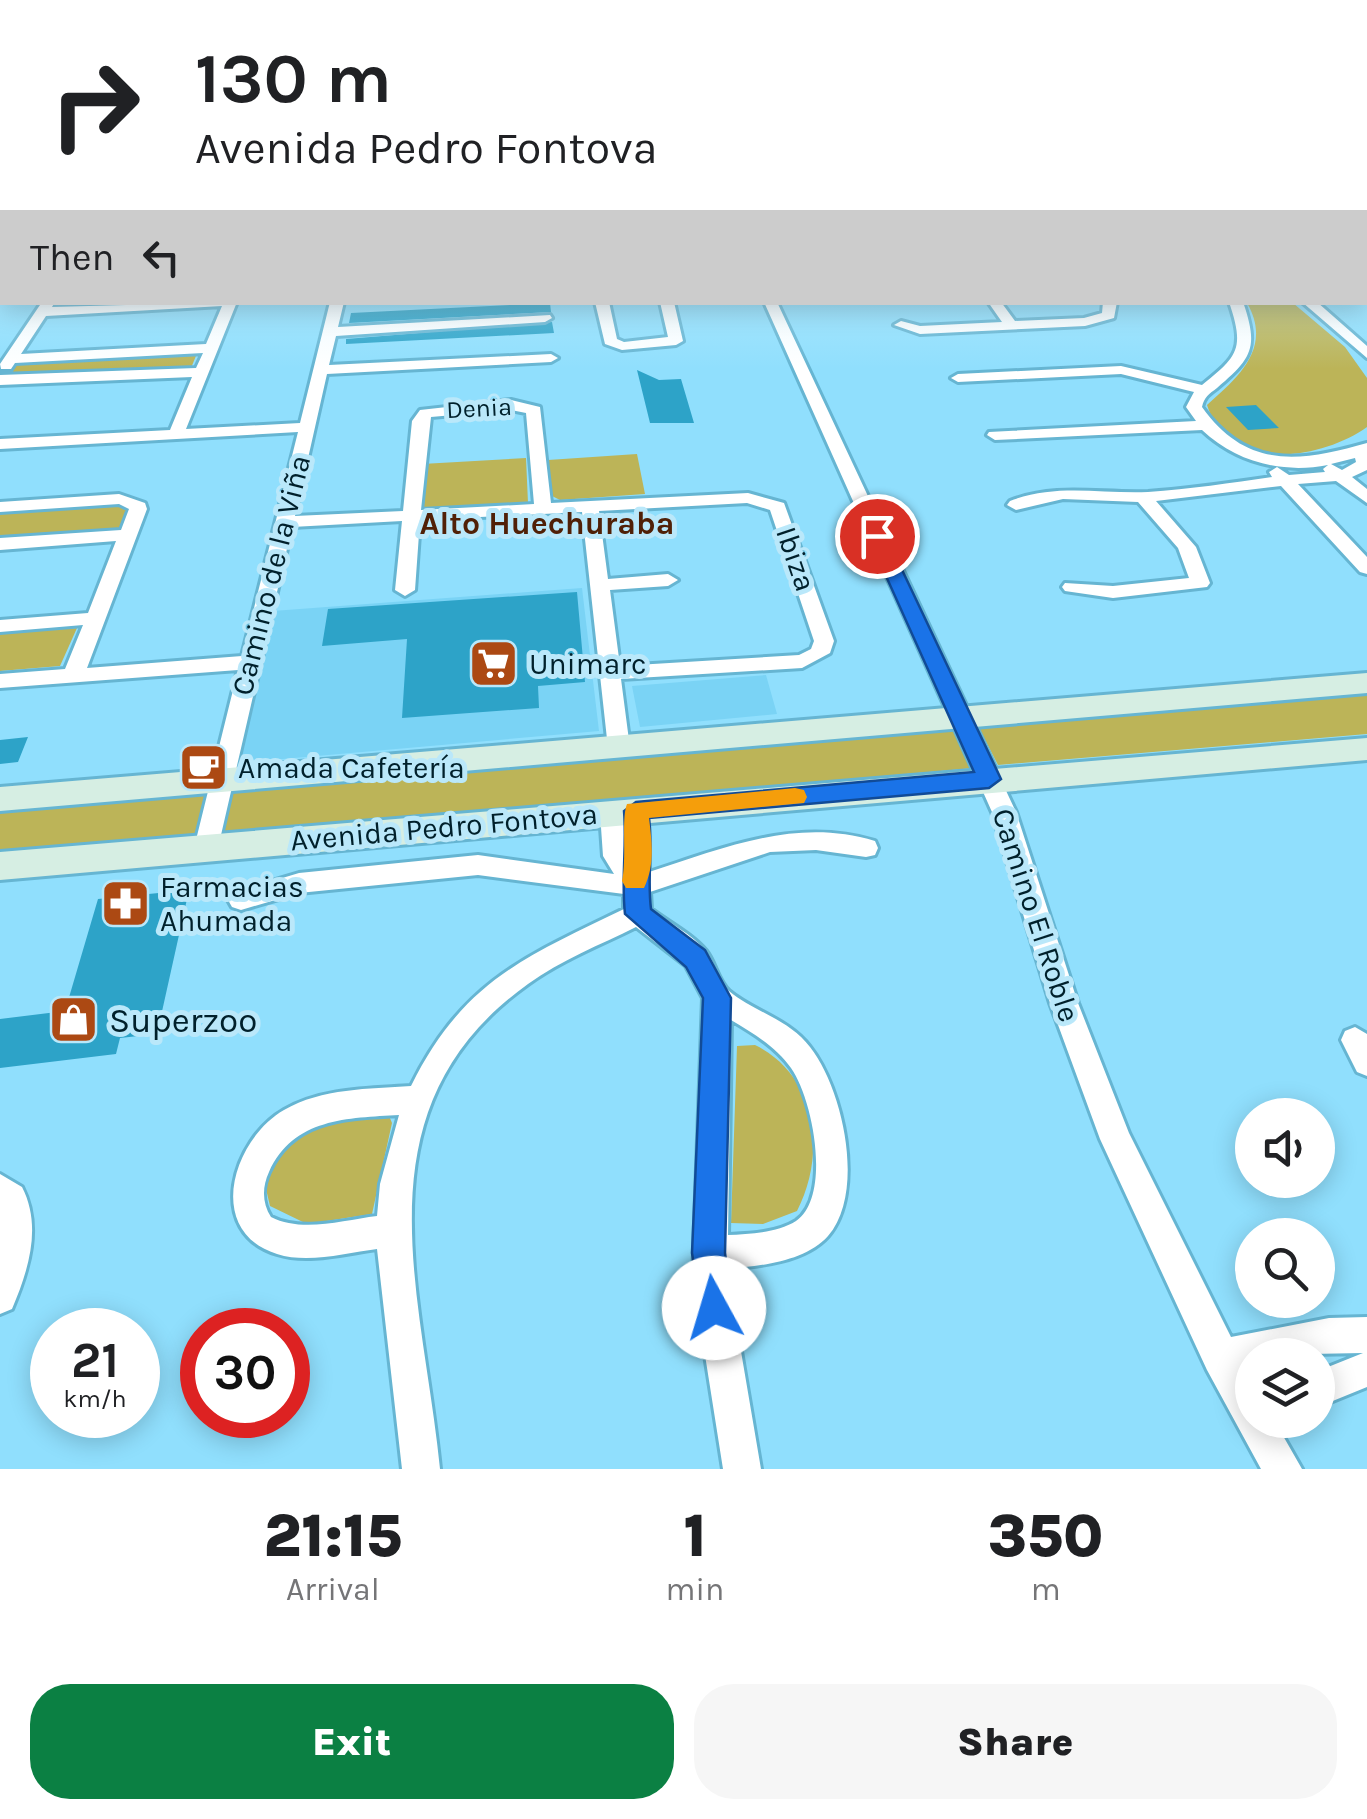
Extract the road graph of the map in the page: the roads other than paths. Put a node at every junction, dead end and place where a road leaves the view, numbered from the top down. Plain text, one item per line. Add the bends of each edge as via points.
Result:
1 (120, 305) edge
2 (229, 305) edge
3 (336, 305) edge
4 (603, 305) edge
5 (668, 305) edge
6 (771, 305) edge
7 (996, 305) edge
8 (1110, 305) edge
9 (1237, 305) edge
10 (1312, 305) edge
11 (46, 307) edge
12 (545, 318) dead end
13 (901, 324) dead end
14 (1012, 326) junction
15 (331, 328) junction
16 (615, 344) junction
17 (213, 348) junction
18 (1365, 349) edge
19 (11, 358) junction
20 (551, 358) dead end
21 (610, 360) dead end
22 (321, 370) junction
23 (203, 372) junction
24 (958, 378) dead end
25 (1, 379) edge
26 (1205, 390) junction
27 (1207, 426) junction
28 (307, 427) junction
29 (176, 434) junction
30 (995, 435) dead end
31 (0, 444) edge
32 (1365, 449) edge
33 (1315, 460) junction
34 (1269, 463) junction
35 (1340, 474) junction
36 (1285, 481) junction
37 (1144, 497) junction
38 (1367, 498) edge
39 (1016, 505) dead end
40 (0, 506) edge
41 (590, 508) junction
42 (543, 511) junction
43 (409, 514) junction
44 (284, 522) junction
45 (128, 535) junction
46 (0, 544) edge
47 (1367, 568) edge
48 (668, 580) dead end
49 (599, 586) junction
50 (1072, 587) dead end
51 (405, 590) dead end
52 (95, 618) junction
53 (0, 626) edge
54 (250, 662) junction
55 (610, 673) junction
56 (73, 676) junction
57 (0, 682) edge
58 (1367, 683) edge
59 (961, 718) junction
60 (619, 748) junction
61 (1367, 748) edge
62 (989, 779) junction
63 (222, 780) junction
64 (0, 800) edge
65 (624, 812) junction
66 (206, 848) junction
67 (866, 848) dead end
68 (0, 866) edge
69 (636, 899) junction
70 (242, 900) dead end
71 (717, 998) junction
72 (420, 1099) junction
73 (0, 1190) edge
74 (393, 1230) junction
75 (708, 1253) junction
76 (0, 1297) edge
77 (1367, 1335) edge
78 (1220, 1358) junction
79 (1367, 1369) edge
80 (1335, 1382) edge
81 (1235, 1385) edge
82 (1265, 1438) edge
83 (421, 1469) edge
84 (742, 1469) edge
85 (1282, 1469) edge

1 - 11 street
2 - 17 street
3 - 15 street, Camino de la Viña
4 - 16 street
5 - 16 street via 676,341
6 - 59 street, Camino El Roble
7 - 14 street
8 - 14 street via 1100,320
9 - 26 street via 1244,348 1232,372
10 - 18 street
11 - 19 street
12 - 15 street
13 - 14 street via 920,330
15 - 22 street, Camino de la Viña
16 - 21 street
17 - 19 street
17 - 23 street
19 - 25 street
20 - 22 street
22 - 28 street, Camino de la Viña
23 - 25 street
23 - 29 street
24 - 26 street via 1120,370
26 - 27 street via 1194,407
27 - 30 street
27 - 34 street
28 - 29 street
28 - 44 street, Camino de la Viña
29 - 31 street
32 - 33 street
32 - 35 street via 1365,464
33 - 34 street
33 - 35 street
34 - 36 street
35 - 36 street
35 - 38 street
36 - 37 street
36 - 47 street
37 - 39 street via 1088,494
37 - 50 street via 1187,546 1200,583 1113,592
40 - 45 street via 136,502
41 - 42 street, Ibiza
41 - 49 street
41 - 55 street, Ibiza via 769,501 780,510 824,641 820,653 802,661
42 - 43 street, Ibiza
42 - 43 street, Denia via 536,413 512,405 423,416
43 - 44 street, Ibiza
43 - 51 street
44 - 54 street, Camino de la Viña
45 - 46 street
45 - 52 street
48 - 49 street
49 - 55 street
52 - 53 street
52 - 56 street
54 - 56 street
54 - 63 street, Camino de la Viña
55 - 60 street
56 - 57 street
58 - 59 street
59 - 60 street
59 - 62 street, Camino El Roble
60 - 63 street
61 - 62 street, Avenida Pedro Fontova
62 - 65 street, Avenida Pedro Fontova
62 - 78 street, Camino El Roble via 1110,1124
63 - 64 street
63 - 66 street, Camino de la Viña
65 - 66 street, Avenida Pedro Fontova
65 - 69 street via 616,856
66 - 68 street, Avenida Pedro Fontova
67 - 69 street via 769,843 675,877
69 - 70 street via 478,864 318,880
69 - 71 street via 696,958
69 - 72 street via 492,995 452,1040
71 - 75 street
71 - 75 street via 778,1035 808,1066 826,1128 830,1194 818,1223 800,1236
72 - 74 street via 401,1163
72 - 74 street via 308,1113 270,1137 252,1170 248,1206 256,1225 274,1237
73 - 76 street via 18,1209
74 - 83 street
75 - 84 street
77 - 78 street
78 - 81 street, Camino El Roble
79 - 80 street
82 - 85 street, Camino El Roble

